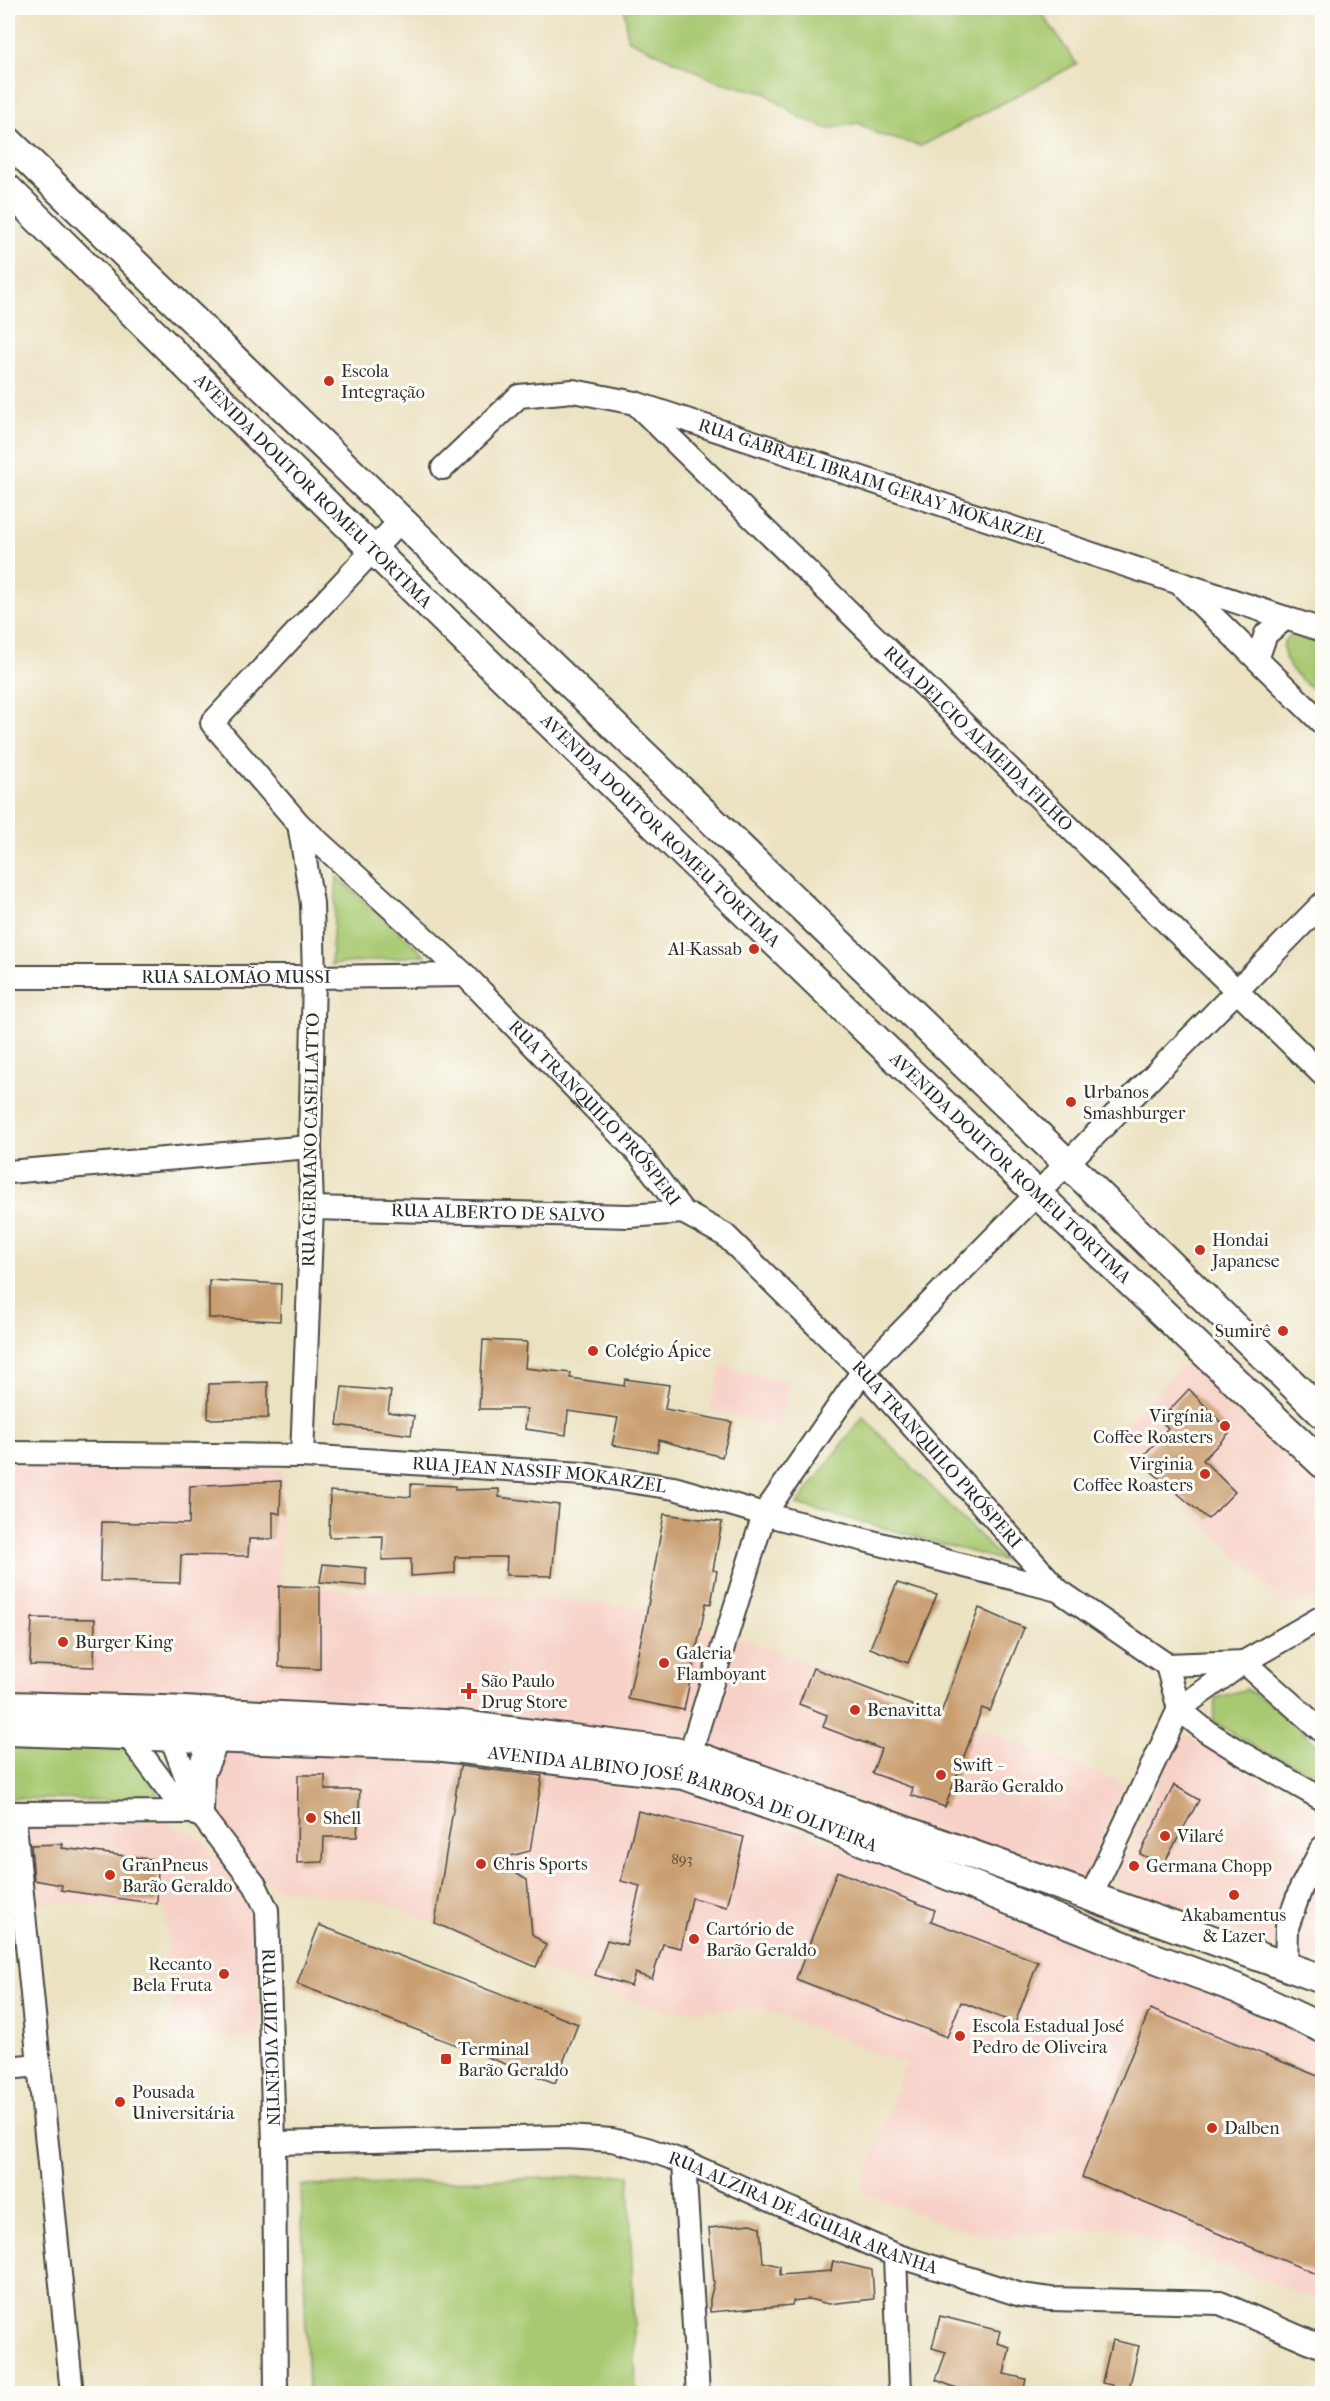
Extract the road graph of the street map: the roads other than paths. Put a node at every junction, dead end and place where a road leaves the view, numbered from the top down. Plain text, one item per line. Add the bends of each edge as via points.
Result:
1 (8, 141) edge
2 (8, 189) edge
3 (635, 403) junction
4 (443, 468) dead end
5 (402, 519) junction
6 (372, 551) junction
7 (1178, 582) junction
8 (1286, 618) junction
9 (1323, 630) edge
10 (1257, 659) junction
11 (1323, 723) edge
12 (299, 824) junction
13 (1323, 904) edge
14 (465, 975) junction
15 (8, 977) edge
16 (314, 978) junction
17 (1238, 990) junction
18 (1323, 1074) edge
19 (310, 1147) junction
20 (1067, 1163) junction
21 (8, 1172) edge
22 (1036, 1195) junction
23 (312, 1208) junction
24 (683, 1212) junction
25 (863, 1371) junction
26 (1323, 1413) edge
27 (8, 1454) edge
28 (302, 1456) junction
29 (1323, 1463) edge
30 (764, 1514) junction
31 (1058, 1590) junction
32 (1323, 1617) edge
33 (1244, 1662) junction
34 (1167, 1665) junction
35 (8, 1706) edge
36 (1179, 1709) junction
37 (163, 1710) junction
38 (8, 1731) edge
39 (1323, 1731) edge
40 (128, 1736) junction
41 (171, 1738) junction
42 (215, 1738) junction
43 (690, 1754) junction
44 (1323, 1799) edge
45 (199, 1812) junction
46 (11, 1813) edge
47 (1323, 1848) edge
48 (1091, 1896) junction
49 (1156, 1921) junction
50 (1141, 1953) junction
51 (1286, 1968) junction
52 (1323, 1979) edge
53 (1323, 2028) edge
54 (38, 2065) junction
55 (8, 2068) edge
56 (274, 2143) junction
57 (684, 2162) junction
58 (895, 2255) junction
59 (1323, 2347) edge
60 (72, 2394) edge
61 (276, 2394) edge
62 (698, 2394) edge
63 (900, 2394) edge

1 - 5 main road, AVENIDA DOUTOR ROMEU TORTIMA
2 - 6 main road, AVENIDA DOUTOR ROMEU TORTIMA
3 - 4 street, RUA GABRAEL IBRAIM GERAY MOKARZEL via 573,391 519,396
3 - 7 street, RUA GABRAEL IBRAIM GERAY MOKARZEL
3 - 17 street, RUA DELCIO ALMEIDA FILHO
5 - 6 street
5 - 20 main road, AVENIDA DOUTOR ROMEU TORTIMA
6 - 12 street, RUA TRANQUILO PRÓSPERI via 212,723
6 - 22 main road, AVENIDA DOUTOR ROMEU TORTIMA
7 - 8 street, RUA GABRAEL IBRAIM GERAY MOKARZEL
7 - 10 street
8 - 9 street, RUA GABRAEL IBRAIM GERAY MOKARZEL
8 - 10 street via 1266,634
10 - 11 street
12 - 14 street, RUA TRANQUILO PRÓSPERI
12 - 16 street, RUA GERMANO CASELLATTO via 312,903
13 - 17 street
14 - 16 street, RUA SALOMÃO MUSSI
14 - 24 street, RUA TRANQUILO PRÓSPERI via 640,1155
15 - 16 street, RUA SALOMÃO MUSSI
16 - 19 street, RUA GERMANO CASELLATTO
17 - 18 street, RUA DELCIO ALMEIDA FILHO
17 - 20 street
19 - 21 street
19 - 23 street, RUA GERMANO CASELLATTO
20 - 22 street
20 - 26 main road, AVENIDA DOUTOR ROMEU TORTIMA
22 - 25 street
22 - 29 main road, AVENIDA DOUTOR ROMEU TORTIMA
23 - 24 street, RUA ALBERTO DE SALVO via 629,1216
23 - 28 street, RUA GERMANO CASELLATTO
24 - 25 street, RUA TRANQUILO PRÓSPERI via 725,1236
25 - 30 street
25 - 31 street, RUA TRANQUILO PRÓSPERI
27 - 28 street, RUA JEAN NASSIF MOKARZEL
28 - 30 street, RUA JEAN NASSIF MOKARZEL via 583,1474 674,1488
30 - 31 street, RUA JEAN NASSIF MOKARZEL
30 - 43 street
31 - 34 street, RUA TRANQUILO PRÓSPERI
32 - 33 street
33 - 34 street
33 - 36 street
33 - 39 street
34 - 36 street
35 - 37 main road, AVENIDA ALBINO JOSÉ BARBOSA DE OLIVEIRA
36 - 44 street via 1232,1748
36 - 48 street
37 - 41 street, RUA LUIZ VICENTIN
37 - 43 main road, AVENIDA ALBINO JOSÉ BARBOSA DE OLIVEIRA via 462,1725
38 - 40 main road, AVENIDA ALBINO JOSÉ BARBOSA DE OLIVEIRA
40 - 41 main road, AVENIDA ALBINO JOSÉ BARBOSA DE OLIVEIRA
40 - 45 street via 176,1800
41 - 42 main road, AVENIDA ALBINO JOSÉ BARBOSA DE OLIVEIRA
41 - 45 street, RUA LUIZ VICENTIN
42 - 45 main road via 200,1774
42 - 50 main road, AVENIDA ALBINO JOSÉ BARBOSA DE OLIVEIRA via 435,1746 684,1776 802,1817
43 - 48 main road, AVENIDA ALBINO JOSÉ BARBOSA DE OLIVEIRA
45 - 46 street
45 - 56 street, RUA LUIZ VICENTIN via 255,1885 267,1910
46 - 54 street
47 - 51 street via 1301,1888 1287,1927
48 - 49 main road, AVENIDA ALBINO JOSÉ BARBOSA DE OLIVEIRA
49 - 50 main road
49 - 51 main road, AVENIDA ALBINO JOSÉ BARBOSA DE OLIVEIRA
50 - 53 main road, AVENIDA ALBINO JOSÉ BARBOSA DE OLIVEIRA
51 - 52 main road, AVENIDA ALBINO JOSÉ BARBOSA DE OLIVEIRA
54 - 55 street
54 - 60 street
56 - 57 street, RUA ALZIRA DE AGUIAR ARANHA via 567,2137 612,2140
56 - 61 street, RUA LUIZ VICENTIN
57 - 58 street, RUA ALZIRA DE AGUIAR ARANHA
57 - 62 street
58 - 59 street, RUA ALZIRA DE AGUIAR ARANHA via 1021,2295 1220,2303
58 - 63 street

